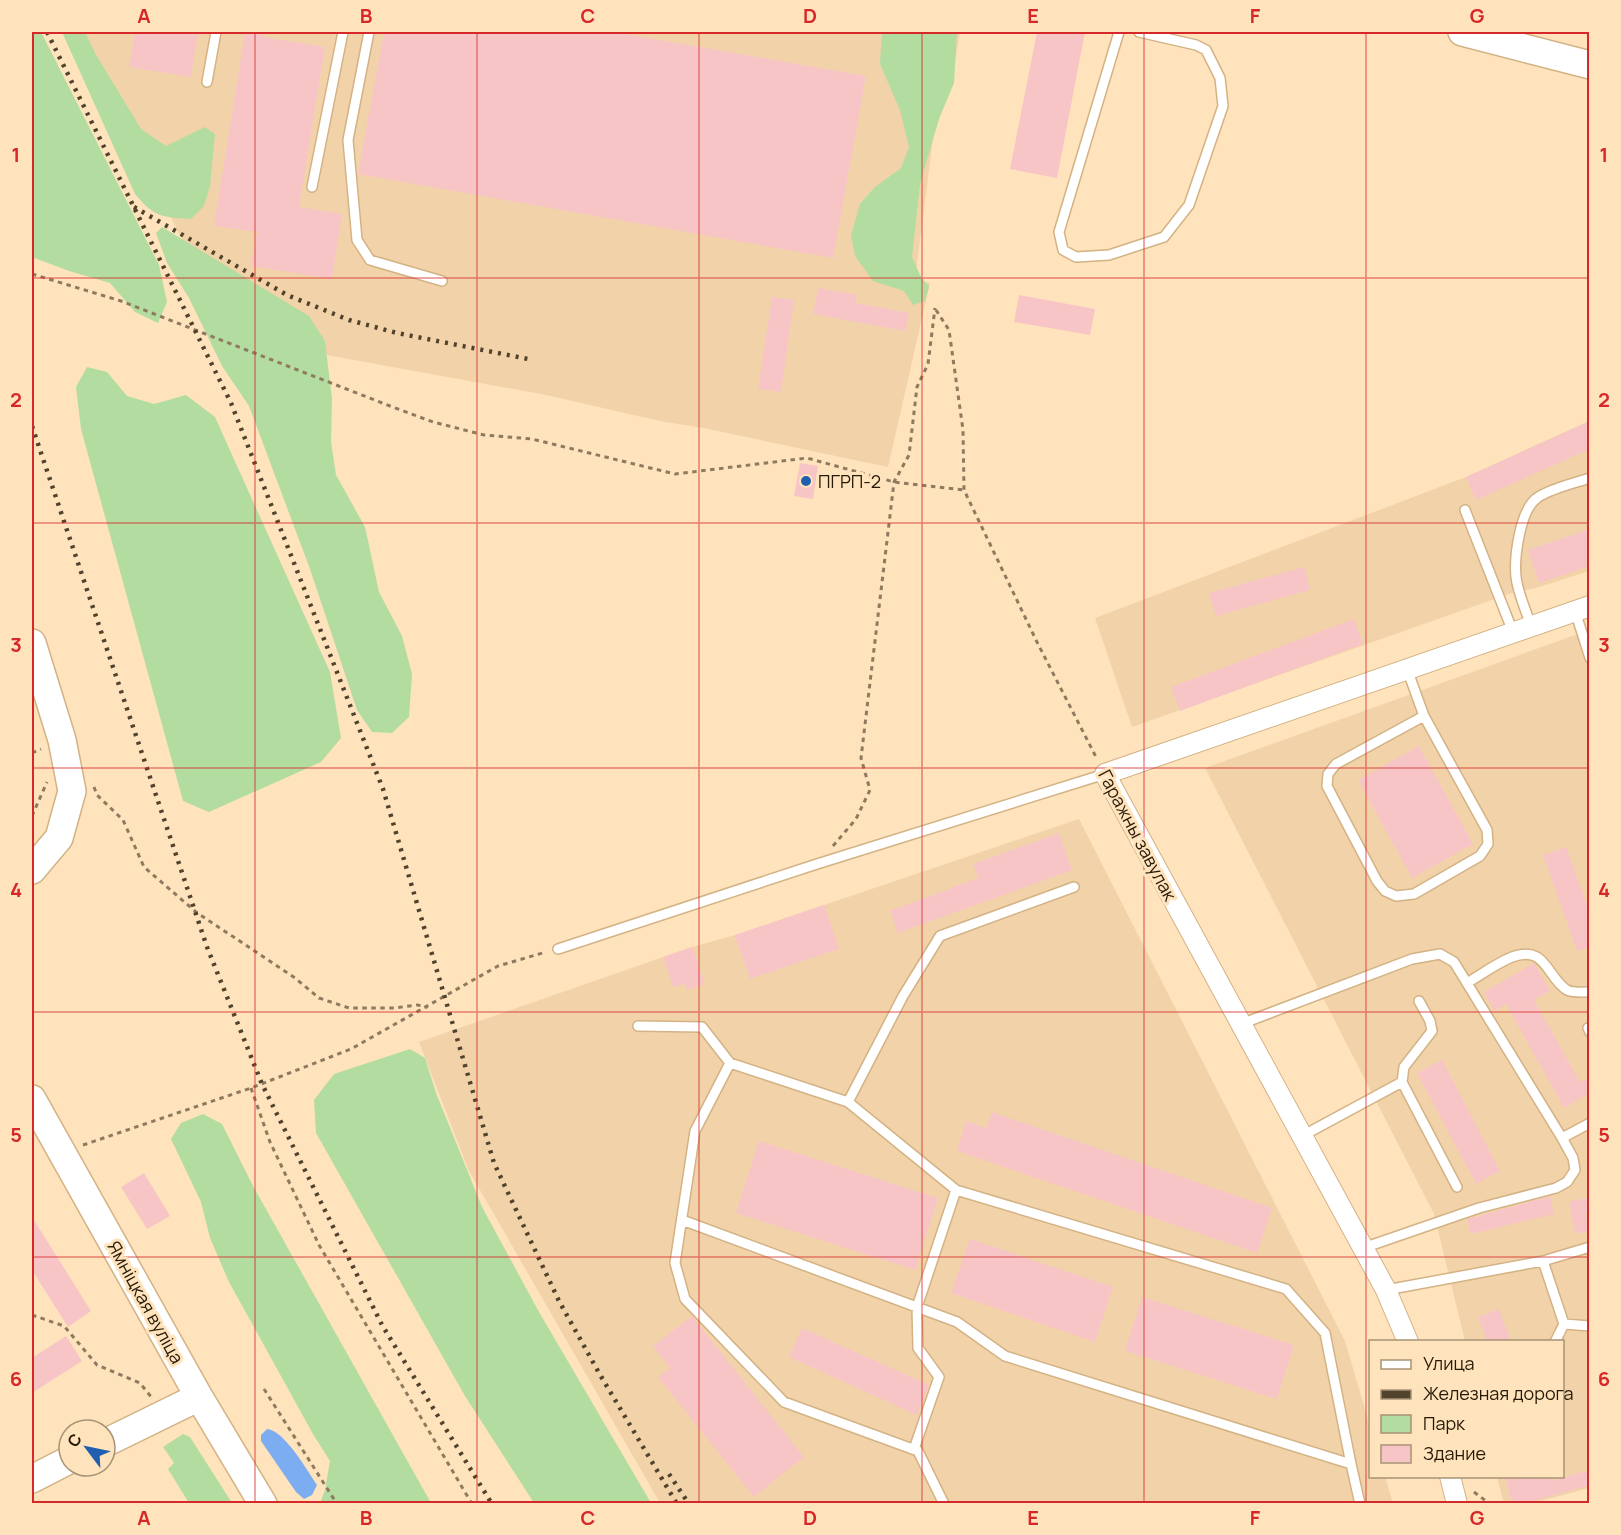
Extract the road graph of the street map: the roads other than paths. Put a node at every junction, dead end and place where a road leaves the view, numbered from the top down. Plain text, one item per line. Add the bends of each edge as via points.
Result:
1 (216, 32) edge
2 (343, 32) edge
3 (369, 32) edge
4 (1119, 32) edge
5 (1139, 32) edge
6 (1462, 32) edge
7 (1590, 65) edge
8 (207, 82) dead end
9 (312, 187) dead end
10 (442, 281) dead end
11 (1590, 478) edge
12 (1466, 510) dead end
13 (1582, 608) edge
14 (1522, 629) junction
15 (32, 643) edge
16 (1590, 658) edge
17 (1407, 669) junction
18 (1424, 716) junction
19 (1105, 774) junction
20 (32, 870) edge
21 (1074, 887) dead end
22 (558, 949) road end
23 (1467, 982) junction
24 (1590, 992) edge
25 (1419, 1001) dead end
26 (1241, 1024) junction
27 (638, 1026) dead end
28 (729, 1063) junction
29 (1402, 1082) junction
30 (32, 1099) edge
31 (848, 1102) junction
32 (1590, 1123) edge
33 (1302, 1136) junction
34 (1562, 1138) junction
35 (1457, 1187) dead end
36 (956, 1190) junction
37 (682, 1220) junction
38 (1590, 1247) edge
39 (1363, 1248) junction
40 (1543, 1261) junction
41 (1386, 1290) junction
42 (917, 1307) junction
43 (1564, 1324) junction
44 (1590, 1326) edge
45 (1408, 1340) edge
46 (1556, 1340) edge
47 (199, 1396) junction
48 (117, 1437) edge
49 (914, 1449) junction
50 (1351, 1464) junction
51 (57, 1466) edge
52 (1451, 1478) edge
53 (32, 1479) edge
54 (263, 1503) edge
55 (944, 1503) edge
56 (1360, 1503) edge
57 (1457, 1503) edge

1 - 8 lane
2 - 9 lane
3 - 10 lane via 348,140 357,240 369,260
4 - 5 lane via 1059,232 1063,250 1076,257 1109,255 1164,237 1189,205 1223,106 1220,78 1206,50
6 - 7 main road via 1530,44
11 - 14 lane via 1538,496 1530,504 1517,550
12 - 14 lane
13 - 14 street
13 - 16 lane
14 - 17 street
15 - 20 main road via 62,740 72,791 59,838
17 - 18 lane
17 - 19 street
18 - 18 lane via 1487,830 1488,844 1480,856 1414,894 1396,896 1377,881 1327,786 1328,774 1336,764
19 - 22 lane
19 - 26 street, Гаражны завулак
21 - 31 lane via 940,936 903,996
23 - 24 lane via 1513,957 1528,954 1544,961 1569,992
23 - 26 lane via 1455,962 1440,954 1412,959
23 - 34 lane
25 - 29 lane via 1432,1031 1404,1067
26 - 33 street, Гаражны завулак
27 - 28 lane via 702,1027
28 - 31 lane
28 - 37 lane via 695,1131
29 - 33 lane
29 - 35 lane
30 - 47 main road, Ямніцкая вуліца
31 - 36 lane
32 - 34 lane
33 - 39 street, Гаражны завулак
34 - 39 lane via 1575,1170 1567,1182
36 - 42 lane
36 - 50 lane via 1286,1289 1324,1333
37 - 42 lane
37 - 49 lane via 675,1263 685,1299 784,1402
38 - 40 lane
39 - 41 street, Гаражны завулак
40 - 41 lane
40 - 43 lane
41 - 45 street, Гаражны завулак
42 - 49 lane via 918,1348 939,1377
42 - 50 lane via 957,1322 1005,1356
43 - 44 lane
43 - 46 lane
47 - 48 main road
47 - 54 main road, Ямніцкая вуліца
49 - 55 lane via 918,1450
50 - 56 lane
51 - 53 main road
52 - 57 street

